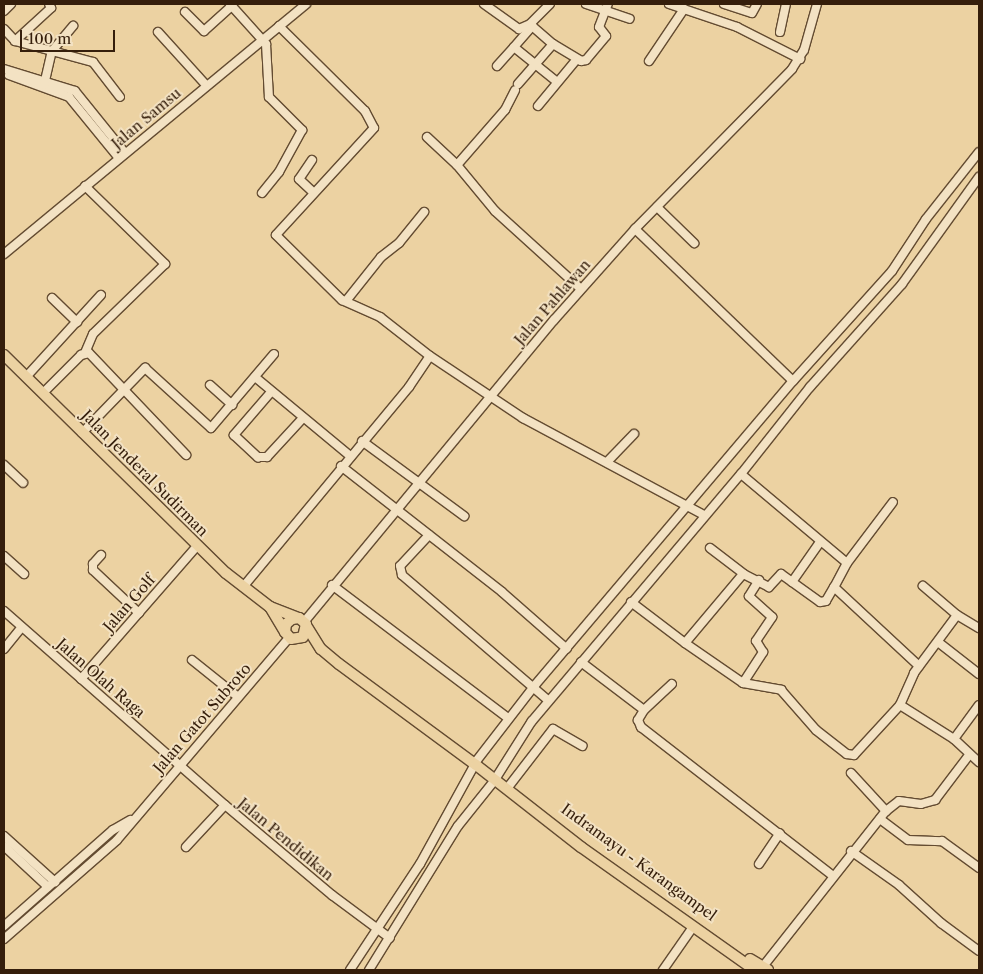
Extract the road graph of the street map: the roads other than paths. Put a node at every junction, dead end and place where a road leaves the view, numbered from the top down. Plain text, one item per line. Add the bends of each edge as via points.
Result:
1 (11, 4) edge
2 (49, 4) edge
3 (306, 4) edge
4 (484, 4) edge
5 (550, 4) edge
6 (586, 4) edge
7 (669, 4) edge
8 (724, 4) edge
9 (757, 4) edge
10 (786, 4) edge
11 (817, 4) edge
12 (231, 5) edge
13 (607, 7) edge
14 (684, 10) junction
15 (4, 11) edge
16 (185, 12) dead end
17 (630, 19) dead end
18 (74, 26) dead end
19 (279, 26) junction
20 (4, 29) edge
21 (158, 32) dead end
22 (780, 32) dead end
23 (263, 39) junction
24 (15, 41) junction
25 (553, 44) junction
26 (514, 47) junction
27 (52, 51) junction
28 (577, 59) junction
29 (800, 59) junction
30 (649, 61) dead end
31 (535, 64) junction
32 (497, 66) dead end
33 (4, 68) edge
34 (4, 73) edge
35 (556, 81) junction
36 (44, 85) junction
37 (206, 85) junction
38 (120, 96) dead end
39 (538, 106) dead end
40 (427, 137) dead end
41 (979, 152) edge
42 (122, 155) junction
43 (312, 160) dead end
44 (457, 165) junction
45 (979, 177) edge
46 (85, 186) junction
47 (313, 192) junction
48 (262, 193) dead end
49 (657, 207) junction
50 (424, 212) dead end
51 (635, 229) junction
52 (694, 244) dead end
53 (4, 254) edge
54 (581, 289) junction
55 (101, 294) dead end
56 (52, 298) dead end
57 (346, 301) junction
58 (77, 322) junction
59 (85, 353) junction
60 (274, 354) dead end
61 (4, 355) edge
62 (430, 356) junction
63 (26, 377) junction
64 (255, 377) junction
65 (793, 382) junction
66 (210, 385) dead end
67 (124, 388) junction
68 (271, 392) junction
69 (43, 393) junction
70 (489, 397) junction
71 (232, 405) junction
72 (303, 418) junction
73 (82, 433) junction
74 (634, 434) dead end
75 (362, 440) junction
76 (186, 455) dead end
77 (349, 455) junction
78 (607, 462) junction
79 (4, 465) edge
80 (341, 466) junction
81 (741, 474) junction
82 (23, 482) dead end
83 (416, 483) junction
84 (894, 502) dead end
85 (690, 505) junction
86 (395, 508) junction
87 (702, 514) junction
88 (464, 516) dead end
89 (429, 535) junction
90 (820, 542) junction
91 (197, 546) junction
92 (710, 548) dead end
93 (100, 555) dead end
94 (4, 556) edge
95 (847, 563) junction
96 (24, 574) dead end
97 (744, 574) junction
98 (759, 580) junction
99 (792, 582) junction
100 (332, 585) junction
101 (922, 586) dead end
102 (244, 587) junction
103 (834, 587) junction
104 (632, 602) junction
105 (270, 607) junction
106 (4, 611) edge
107 (139, 613) junction
108 (957, 615) junction
109 (303, 622) junction
110 (22, 627) junction
111 (979, 628) edge
112 (290, 637) junction
113 (938, 642) junction
114 (685, 643) junction
115 (4, 649) edge
116 (321, 649) junction
117 (567, 649) junction
118 (192, 660) dead end
119 (581, 662) junction
120 (918, 666) junction
121 (979, 674) edge
122 (81, 679) junction
123 (743, 682) junction
124 (672, 684) dead end
125 (535, 687) junction
126 (238, 697) junction
127 (547, 699) junction
128 (900, 705) junction
129 (979, 705) edge
130 (644, 710) junction
131 (508, 718) junction
132 (954, 739) junction
133 (582, 746) dead end
134 (969, 755) junction
135 (979, 762) edge
136 (180, 764) junction
137 (475, 764) junction
138 (851, 773) dead end
139 (493, 778) junction
140 (509, 786) junction
141 (225, 805) junction
142 (886, 811) junction
143 (136, 816) junction
144 (880, 819) junction
145 (780, 834) junction
146 (4, 836) edge
147 (4, 846) edge
148 (186, 847) dead end
149 (851, 851) junction
150 (759, 864) dead end
151 (979, 868) edge
152 (833, 876) junction
153 (51, 884) junction
154 (4, 926) edge
155 (693, 927) junction
156 (383, 934) junction
157 (4, 939) edge
158 (979, 951) edge
159 (754, 967) edge
160 (350, 970) edge
161 (368, 970) edge
162 (663, 970) edge

1 - 15 street
2 - 24 street via 51,8
3 - 19 street, Jalan Samsu
4 - 5 street via 519,29 530,24
6 - 13 street
7 - 14 street
8 - 9 street via 752,13
10 - 22 street
11 - 29 street, Jalan Pahlawan
12 - 16 street via 204,31
12 - 23 street
13 - 17 street
13 - 28 street via 599,27 606,36 586,60
14 - 29 street via 737,28
14 - 30 street
18 - 27 street
19 - 23 street, Jalan Samsu
19 - 47 street via 365,111 373,126
20 - 24 street
21 - 37 street
23 - 37 street, Jalan Samsu
23 - 48 street via 268,58 267,94 302,132
24 - 27 street
25 - 26 street via 531,26
25 - 28 street
25 - 31 street
26 - 31 street
26 - 32 street
27 - 36 street
27 - 38 street via 92,62
28 - 35 street
29 - 49 street, Jalan Pahlawan
31 - 35 street
31 - 44 street via 516,87 504,110
33 - 36 street
34 - 36 street
35 - 39 street
36 - 42 street via 70,96
37 - 42 street, Jalan Samsu
40 - 44 street
41 - 65 street via 926,219 892,270
42 - 46 street, Jalan Samsu
43 - 47 street via 299,179
44 - 54 street via 495,211
45 - 81 street via 902,284 810,387
46 - 53 street, Jalan Samsu
46 - 59 street via 165,264 92,334
47 - 57 street via 276,235
49 - 51 street, Jalan Pahlawan
49 - 52 street
50 - 57 street via 399,243 381,257
51 - 54 street, Jalan Pahlawan
51 - 65 street
54 - 70 street, Jalan Pahlawan
55 - 58 street
56 - 58 street
57 - 62 street via 380,317
58 - 63 street
59 - 67 street via 93,356
59 - 69 street
60 - 64 street
61 - 63 main road, Jalan Jenderal Sudirman
62 - 70 street
62 - 75 street via 409,387
63 - 69 main road, Jalan Jenderal Sudirman
64 - 68 street
64 - 71 street
65 - 85 street
66 - 71 street
67 - 71 street via 142,370 148,369 208,428 217,423
67 - 73 street
67 - 76 street
68 - 72 street
68 - 72 street via 234,435 258,457 268,457
69 - 73 main road, Jalan Jenderal Sudirman
70 - 78 street via 585,453
70 - 83 street, Jalan Pahlawan
72 - 77 street
73 - 91 main road, Jalan Jenderal Sudirman
74 - 78 street
75 - 77 street
75 - 83 street
77 - 80 street
78 - 85 street
79 - 82 street
80 - 86 street
80 - 102 street
81 - 87 street
81 - 90 street
83 - 86 street, Jalan Pahlawan
83 - 88 street
84 - 95 street
85 - 87 street
85 - 117 street
86 - 89 street
86 - 100 street, Jalan Pahlawan
87 - 104 street
89 - 117 street
89 - 125 street via 400,566 402,575
90 - 95 street
90 - 99 street
91 - 102 main road, Jalan Jenderal Sudirman
91 - 107 street, Jalan Golf
92 - 97 street
93 - 107 street via 92,570
94 - 96 street
95 - 103 street
97 - 98 street
97 - 114 street
98 - 99 street via 769,587 781,574
98 - 123 street via 749,596 772,617 756,641 763,652
99 - 103 street via 820,602 826,601
100 - 109 street, Jalan Pahlawan
100 - 131 street
101 - 108 street
102 - 105 main road, Jalan Jenderal Sudirman
103 - 120 street
104 - 114 street
104 - 119 street
105 - 109 main road
105 - 112 main road
106 - 110 street, Jalan Olah Raga
107 - 122 street, Jalan Golf
108 - 111 street
108 - 113 street
109 - 112 main road via 303,637
109 - 112 main road via 288,622
109 - 116 main road
110 - 115 street
110 - 122 street, Jalan Olah Raga
112 - 116 main road
112 - 126 street, Jalan Gatot Subroto
113 - 120 street
113 - 121 street
114 - 123 street
116 - 137 main road, Indramayu - Karangampel
117 - 125 street
118 - 126 street
119 - 127 street
119 - 130 street
120 - 128 street
122 - 136 street, Jalan Olah Raga
123 - 128 street via 785,693 816,730 850,755 859,752
124 - 130 street
125 - 127 street
125 - 131 street
126 - 136 street, Jalan Gatot Subroto
127 - 139 street
128 - 132 street
129 - 132 street
130 - 145 street via 638,720 641,726
131 - 137 street
132 - 134 street
133 - 140 street via 553,729
134 - 135 street
134 - 142 street via 935,800 921,804 899,801
136 - 141 street, Jalan Pendidikan
136 - 143 street, Jalan Gatot Subroto
137 - 139 main road, Indramayu - Karangampel
137 - 156 street
138 - 142 street
139 - 140 main road, Indramayu - Karangampel
139 - 155 main road, Indramayu - Karangampel
139 - 156 street
140 - 159 main road, Indramayu - Karangampel
141 - 148 street
141 - 156 street, Jalan Pendidikan
142 - 144 street
143 - 153 street, Jalan Gatot Subroto via 113,830
143 - 157 street, Jalan Gatot Subroto via 118,840
144 - 149 street
144 - 151 street via 908,840 942,841
145 - 150 street
145 - 152 street
146 - 153 street
147 - 153 street
149 - 152 street
149 - 158 street via 900,886 941,923
152 - 159 street
153 - 154 street, Jalan Gatot Subroto
155 - 159 main road, Indramayu - Karangampel
155 - 162 street
156 - 160 street
156 - 161 street

